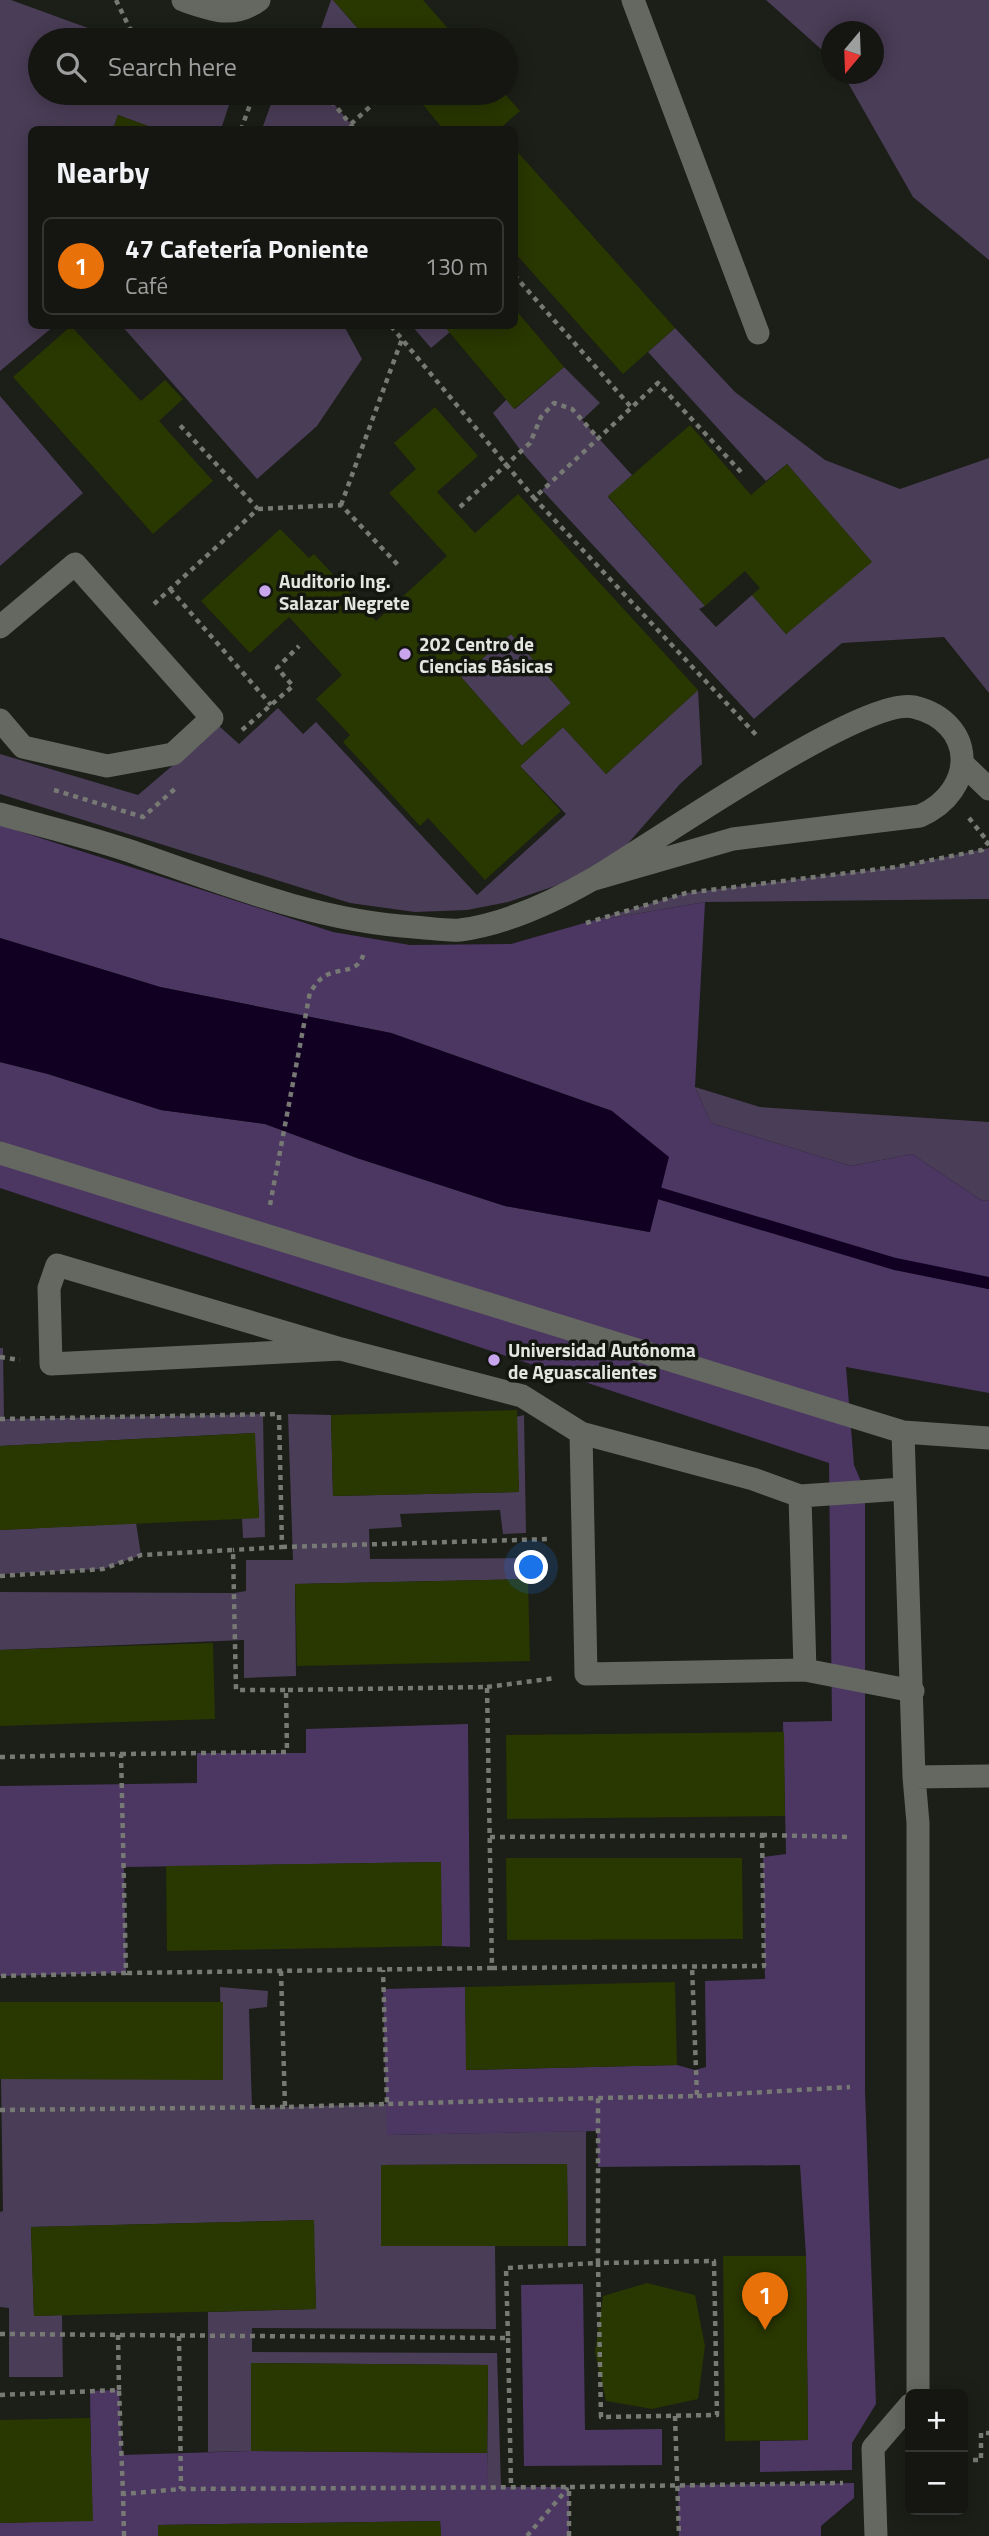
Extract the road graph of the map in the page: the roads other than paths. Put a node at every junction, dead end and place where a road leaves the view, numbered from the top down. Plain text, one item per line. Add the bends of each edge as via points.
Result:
1 (183, 0) edge
2 (260, 0) edge
3 (633, 0) edge
4 (758, 333) dead end
5 (0, 627) edge
6 (0, 720) edge
7 (963, 764) junction
8 (989, 789) edge
9 (711, 806) junction
10 (0, 814) edge
11 (733, 839) junction
12 (591, 880) junction
13 (0, 1153) edge
14 (341, 1349) junction
15 (904, 1432) junction
16 (581, 1433) junction
17 (989, 1438) edge
18 (903, 1489) junction
19 (800, 1496) junction
20 (805, 1670) junction
21 (913, 1690) junction
22 (989, 1776) edge
23 (914, 1777) junction
24 (918, 2389) edge
25 (905, 2411) edge
26 (876, 2536) edge

1 - 2 lane via 214,11 235,12
3 - 4 lane
5 - 6 lane via 75,564 212,718 173,754 107,766 23,747
7 - 8 lane
7 - 9 lane via 952,728 932,711 907,705 828,733
7 - 11 lane via 950,797 920,816
9 - 11 lane via 716,824
9 - 12 lane
10 - 12 lane via 280,902 382,925 458,930 520,914
11 - 12 lane
13 - 15 lane
14 - 14 lane via 57,1265 49,1288 51,1364
14 - 16 lane via 522,1396
15 - 17 lane
15 - 18 lane
16 - 19 lane
16 - 20 lane via 586,1674
18 - 19 lane
18 - 21 lane
19 - 20 lane
20 - 21 lane
21 - 23 lane
22 - 23 lane
23 - 24 lane via 918,1823
25 - 26 lane via 873,2448

